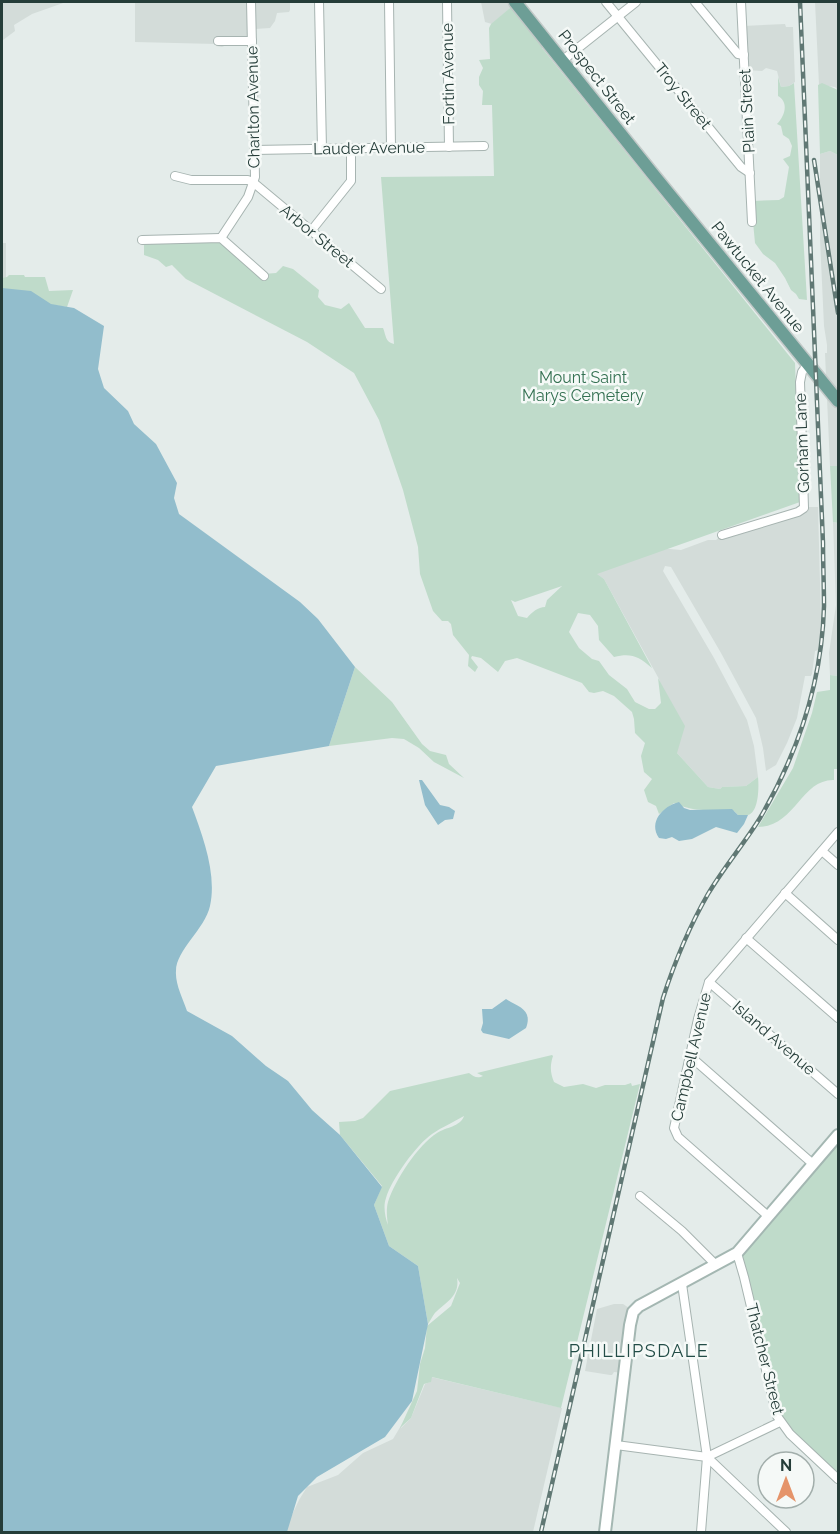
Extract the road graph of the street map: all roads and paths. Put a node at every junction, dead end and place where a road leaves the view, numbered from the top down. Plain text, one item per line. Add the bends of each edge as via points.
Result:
1 (251, 2) edge
2 (319, 2) edge
3 (390, 2) edge
4 (447, 2) edge
5 (515, 2) edge
6 (606, 2) edge
7 (636, 2) edge
8 (695, 2) edge
9 (741, 2) edge
10 (618, 16) junction
11 (218, 41) dead end
12 (252, 41) junction
13 (744, 55) junction
14 (563, 60) junction
15 (484, 146) dead end
16 (391, 147) junction
17 (449, 147) junction
18 (322, 148) junction
19 (351, 148) junction
20 (254, 150) junction
21 (652, 173) joint
22 (750, 173) junction
23 (175, 176) dead end
24 (254, 183) junction
25 (752, 222) dead end
26 (311, 231) junction
27 (221, 238) junction
28 (142, 240) dead end
29 (264, 276) dead end
30 (381, 289) dead end
31 (807, 365) junction
32 (838, 401) edge
33 (722, 535) dead end
34 (838, 832) edge
35 (822, 851) junction
36 (838, 865) edge
37 (785, 893) junction
38 (746, 938) junction
39 (838, 940) edge
40 (709, 982) junction
41 (838, 1018) edge
42 (691, 1057) junction
43 (838, 1094) edge
44 (838, 1135) edge
45 (813, 1164) junction
46 (640, 1196) dead end
47 (768, 1216) junction
48 (736, 1253) junction
49 (716, 1265) junction
50 (682, 1284) junction
51 (780, 1422) junction
52 (616, 1445) junction
53 (707, 1457) junction
54 (838, 1479) edge
55 (605, 1533) edge
56 (700, 1533) edge
57 (786, 1533) edge

1 - 12 street, Charlton Avenue
2 - 18 street
3 - 16 street
4 - 17 street, Fortin Avenue
5 - 14 main road, Prospect Street
6 - 10 street, Troy Street
7 - 10 street
8 - 13 street via 738,54
9 - 13 street, Plain Street
10 - 14 street
10 - 22 street, Troy Street via 741,167
11 - 12 street
12 - 20 street, Charlton Avenue
13 - 22 street, Plain Street
14 - 21 main road, Prospect Street
15 - 17 street, Lauder Avenue
16 - 17 street, Lauder Avenue
16 - 19 street, Lauder Avenue
18 - 19 street, Lauder Avenue
18 - 20 street, Lauder Avenue
19 - 26 street via 351,181
20 - 24 street, Charlton Avenue
21 - 31 main road, Pawtucket Avenue
22 - 25 street, Plain Street
23 - 24 street
24 - 26 street, Arbor Street
24 - 27 street, Charlton Avenue
26 - 30 street, Arbor Street
27 - 28 street
27 - 29 street
31 - 32 main road, Pawtucket Avenue
31 - 33 street, Gorham Lane via 800,382 804,508
34 - 35 street, Campbell Avenue
35 - 36 street
35 - 37 street, Campbell Avenue
37 - 38 street, Campbell Avenue
37 - 39 street
38 - 40 street, Campbell Avenue
38 - 41 street
40 - 42 street, Campbell Avenue
40 - 43 street, Island Avenue
42 - 45 street
42 - 47 street, Campbell Avenue via 675,1134
44 - 45 main road
45 - 47 main road
46 - 49 street
47 - 48 main road
48 - 49 main road
48 - 51 street, Thatcher Street
49 - 50 main road
50 - 52 main road via 633,1312
50 - 53 street
51 - 53 street
51 - 54 street, Thatcher Street
52 - 53 street
52 - 55 main road
53 - 56 street
53 - 57 street

